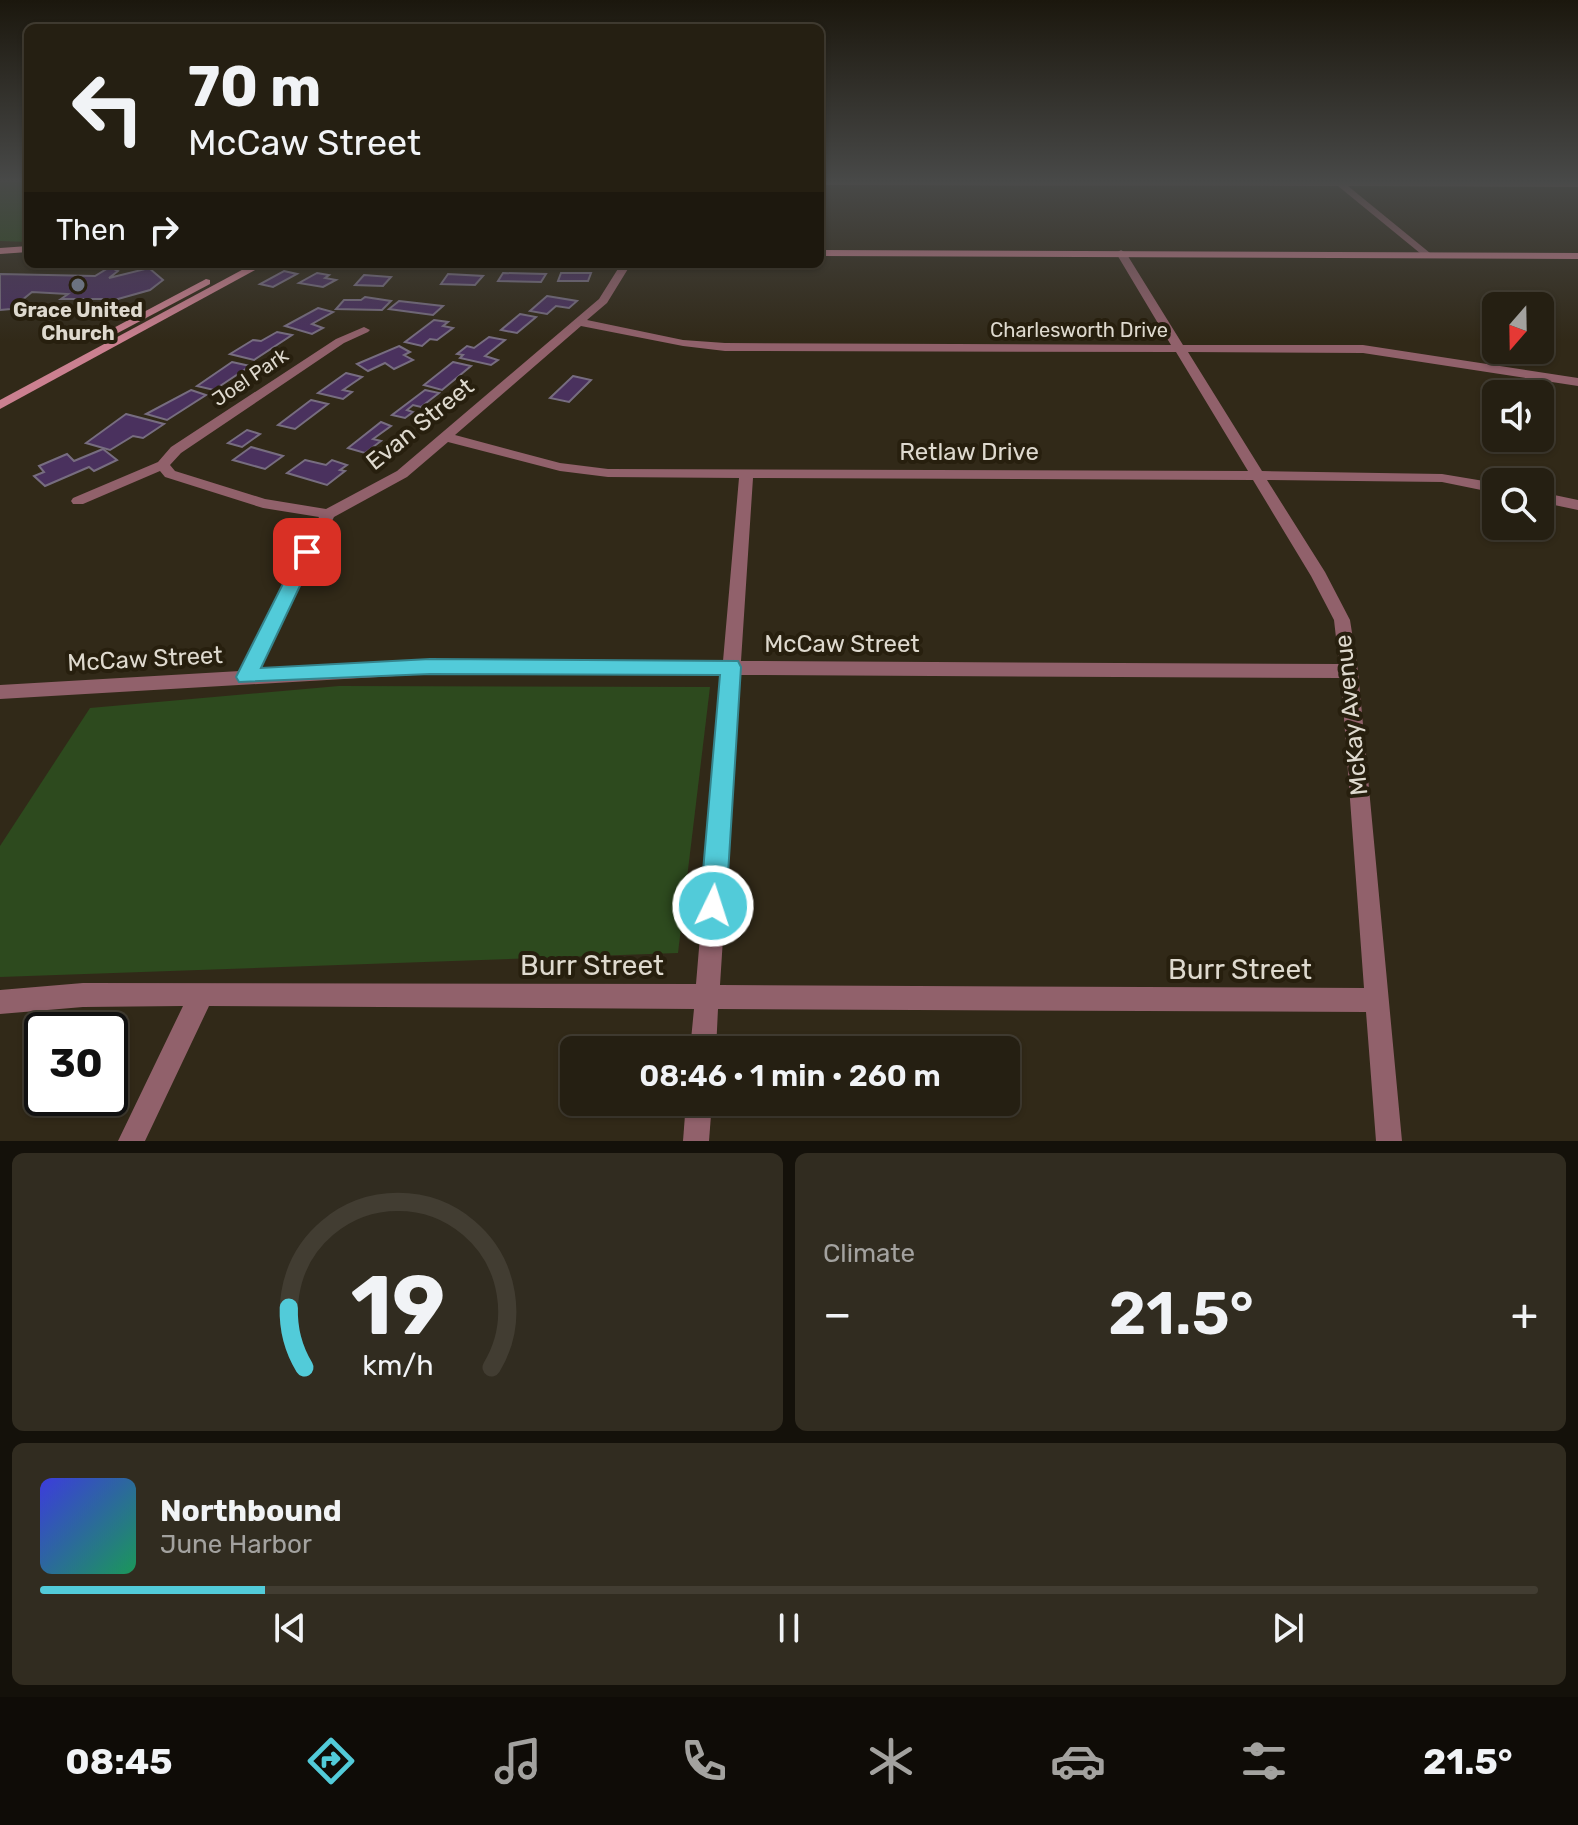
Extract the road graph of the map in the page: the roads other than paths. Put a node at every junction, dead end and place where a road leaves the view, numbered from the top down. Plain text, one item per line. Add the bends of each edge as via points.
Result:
1 (1401, 234) edge
2 (0, 252) edge
3 (24, 252) edge
4 (824, 253) edge
5 (1121, 253) junction
6 (1426, 255) junction
7 (1578, 256) edge
8 (233, 268) edge
9 (254, 268) edge
10 (624, 268) edge
11 (579, 322) junction
12 (364, 330) dead end
13 (1179, 348) junction
14 (1578, 382) edge
15 (0, 394) edge
16 (0, 405) edge
17 (445, 437) junction
18 (163, 465) junction
19 (746, 474) junction
20 (1257, 475) junction
21 (1482, 486) edge
22 (1554, 500) edge
23 (78, 501) dead end
24 (1578, 505) edge
25 (328, 514) junction
26 (731, 667) junction
27 (1349, 671) junction
28 (246, 677) junction
29 (0, 692) edge
30 (202, 994) junction
31 (707, 995) junction
32 (1377, 1000) junction
33 (0, 1002) edge
34 (704, 1036) edge
35 (698, 1116) edge
36 (131, 1141) edge
37 (696, 1141) edge
38 (1389, 1141) edge

1 - 6 street
2 - 3 main road
4 - 5 main road
5 - 6 main road
5 - 13 street, McKay Avenue
6 - 7 main road
8 - 15 main road
9 - 16 main road
10 - 11 street, Evan Street via 610,294
11 - 13 street, Charlesworth Drive via 702,346
11 - 17 street, Evan Street
12 - 18 street, Joel Park via 176,450
13 - 14 street, Charlesworth Drive via 1377,349
13 - 20 street, McKay Avenue
17 - 19 street, Retlaw Drive via 592,472
17 - 25 street, Evan Street via 390,482
18 - 23 street, Joel Park
18 - 25 street via 170,474 263,503
19 - 20 street, Retlaw Drive
19 - 26 street
20 - 21 street, Retlaw Drive via 1412,476
20 - 27 street, McKay Avenue via 1336,606
22 - 24 street
25 - 28 street
26 - 27 street, McCaw Street
26 - 28 street, McCaw Street via 430,667
26 - 31 street
27 - 32 street, McKay Avenue
28 - 29 street, McCaw Street
30 - 31 street, Burr Street
30 - 33 street, Burr Street
30 - 36 street
31 - 32 street, Burr Street
31 - 34 street
32 - 38 street, McKay Avenue
35 - 37 street

